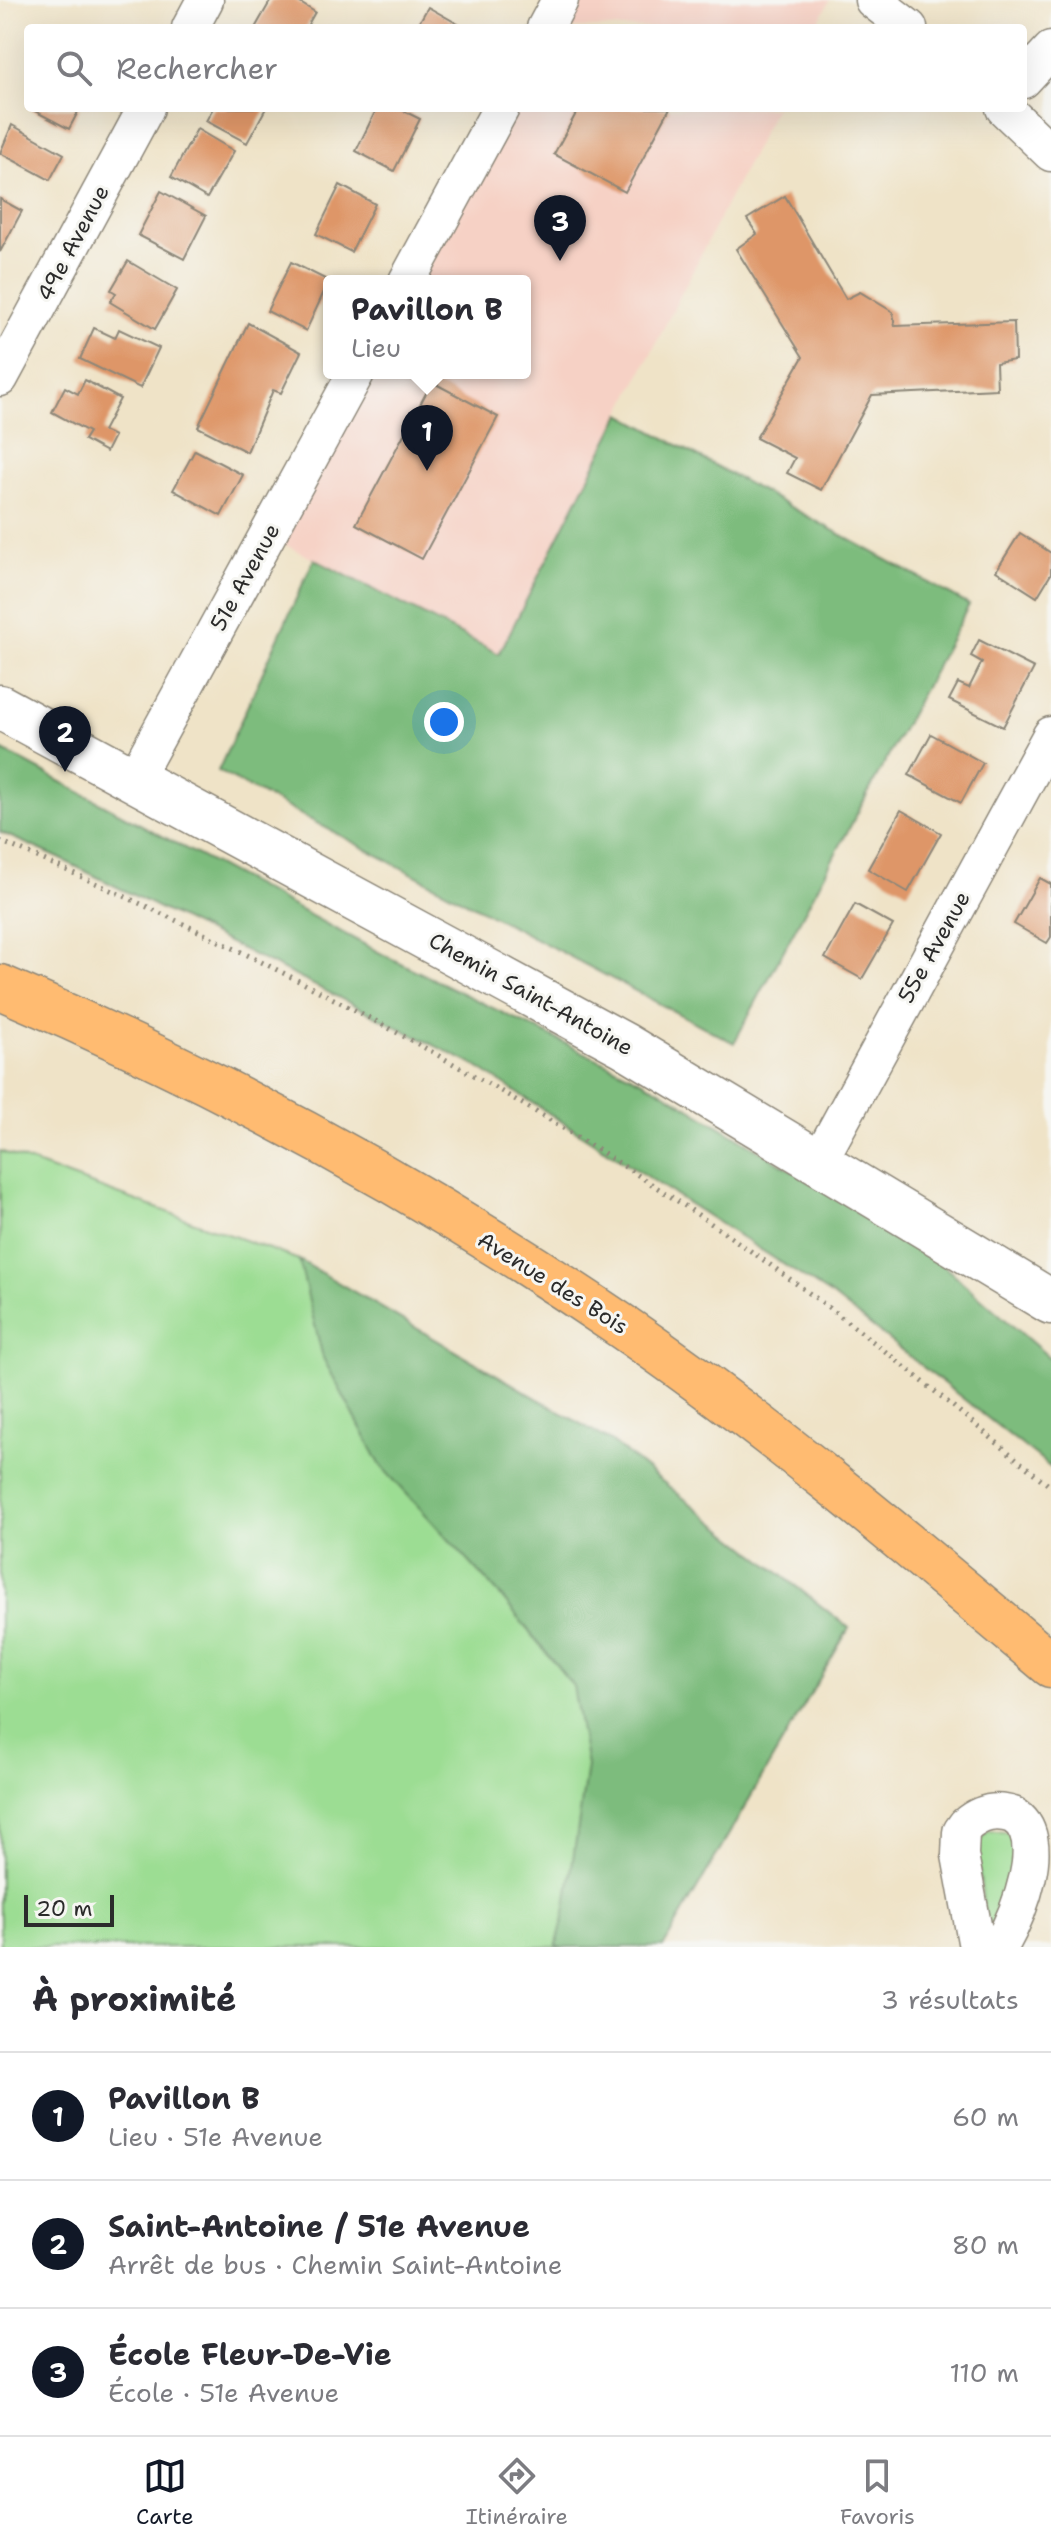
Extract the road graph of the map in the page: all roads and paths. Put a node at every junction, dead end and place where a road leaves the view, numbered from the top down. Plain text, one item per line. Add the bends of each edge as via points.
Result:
1 (205, 0) edge
2 (560, 0) edge
3 (873, 0) edge
4 (192, 24) edge
5 (547, 24) edge
6 (904, 24) edge
7 (1051, 50) edge
8 (1027, 76) edge
9 (144, 112) edge
10 (499, 112) edge
11 (1008, 112) edge
12 (1051, 153) edge
13 (410, 275) edge
14 (0, 378) edge
15 (353, 379) edge
16 (0, 707) edge
17 (1051, 735) edge
18 (133, 781) junction
19 (0, 841) edge
20 (0, 987) edge
21 (819, 1161) junction
22 (1048, 1291) edge
23 (1051, 1487) edge
24 (1051, 1665) edge
25 (977, 1947) edge
26 (1000, 1947) edge

1 - 4 street
2 - 5 street
3 - 6 street
7 - 8 street
9 - 14 street, 49e Avenue
10 - 13 street
11 - 12 street
15 - 18 street, 51e Avenue
16 - 18 street, Chemin Saint-Antoine
17 - 21 street, 55e Avenue
18 - 21 street, Chemin Saint-Antoine via 434,940
19 - 23 path via 289,974 554,1124 813,1296
20 - 24 main road, Avenue des Bois via 141,1051 289,1128 564,1288 736,1409
21 - 22 street, Chemin Saint-Antoine
25 - 26 street via 959,1843 966,1825 992,1812 1013,1815 1029,1826 1040,1858 1036,1881

